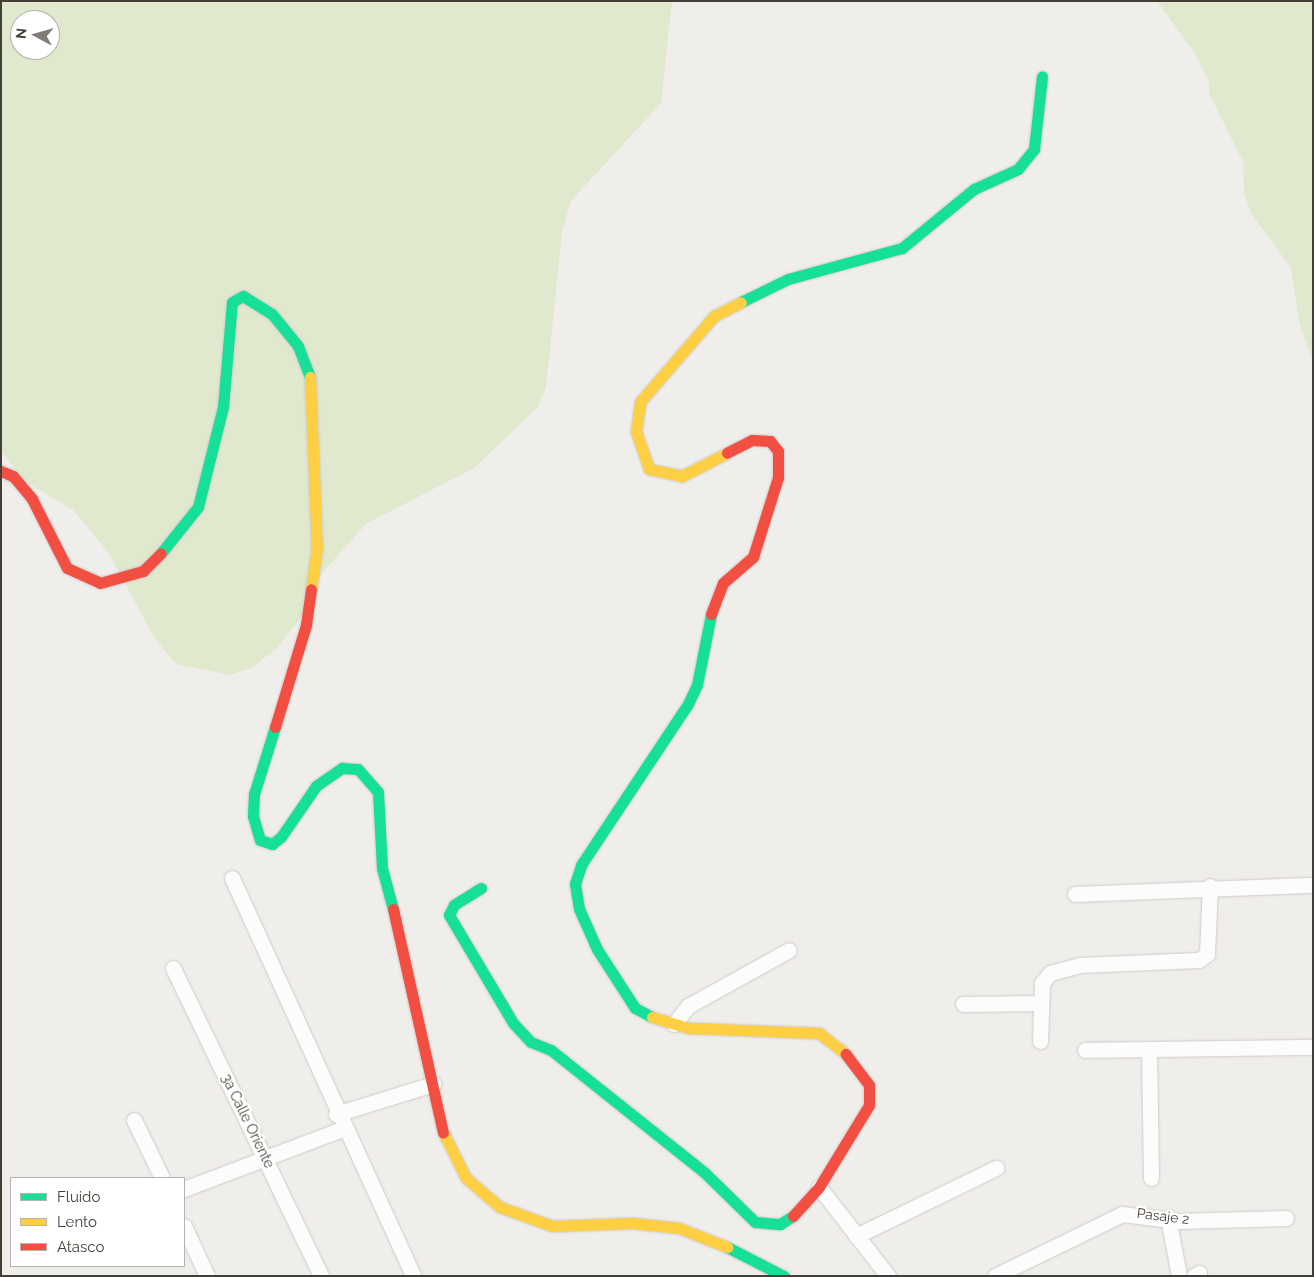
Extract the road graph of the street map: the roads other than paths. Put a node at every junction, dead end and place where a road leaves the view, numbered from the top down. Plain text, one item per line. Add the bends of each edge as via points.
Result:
1 (1042, 76) dead end
2 (1, 471) edge
3 (232, 878) dead end
4 (1313, 885) edge
5 (1210, 886) junction
6 (481, 888) dead end
7 (1075, 894) dead end
8 (789, 950) dead end
9 (173, 968) dead end
10 (1040, 1003) junction
11 (963, 1004) dead end
12 (674, 1024) junction
13 (1040, 1041) dead end
14 (1313, 1047) edge
15 (1149, 1049) junction
16 (1085, 1050) dead end
17 (433, 1084) junction
18 (336, 1114) junction
19 (134, 1120) dead end
20 (342, 1129) junction
21 (267, 1159) junction
22 (996, 1168) dead end
23 (162, 1177) edge
24 (1151, 1178) dead end
25 (819, 1187) junction
26 (185, 1189) edge
27 (1168, 1217) junction
28 (1286, 1218) dead end
29 (185, 1228) edge
30 (856, 1236) junction
31 (207, 1276) edge
32 (321, 1276) edge
33 (413, 1276) edge
34 (784, 1276) edge
35 (888, 1276) edge
36 (995, 1276) edge
37 (1179, 1276) edge

1 - 12 street via 1034,149 1018,169 974,189 902,248 788,279 714,316 640,402 636,432 641,454 649,469 664,475 682,476 752,440 770,441 778,450 769,514 753,557 723,583 713,606 697,685 581,865 574,884 579,909 596,949 621,989 635,1008
2 - 17 street via 13,476 32,500 67,568 100,583 131,578 157,559 198,507 223,406 232,302 243,296 272,314 298,346 311,378 316,423 314,584 306,625 254,794 253,816 260,840 272,844 328,774 342,768 358,769 372,783 381,805 382,868
3 - 18 street
4 - 5 street
5 - 7 street
5 - 10 street via 1211,944 1199,960 1063,968 1042,983
6 - 25 street via 454,905 449,915 513,1023 531,1042 551,1050 657,1134 755,1222 780,1224 796,1214
8 - 12 street via 688,1006
9 - 21 street, 3a Calle Oriente
10 - 11 street
10 - 13 street
12 - 25 street via 731,1032 819,1033 838,1044 869,1085 869,1105
14 - 15 street
15 - 16 street
15 - 24 street
17 - 18 street
17 - 34 street via 444,1137 454,1159 466,1178 500,1207 552,1226 632,1224 679,1228 756,1258
18 - 20 street
19 - 23 street
20 - 21 street
20 - 33 street
21 - 26 street
21 - 32 street, 3a Calle Oriente
22 - 30 street
25 - 30 street
27 - 28 street, Pasaje 2
27 - 36 street, Pasaje 2 via 1122,1214
27 - 37 street
29 - 31 street
30 - 35 street

